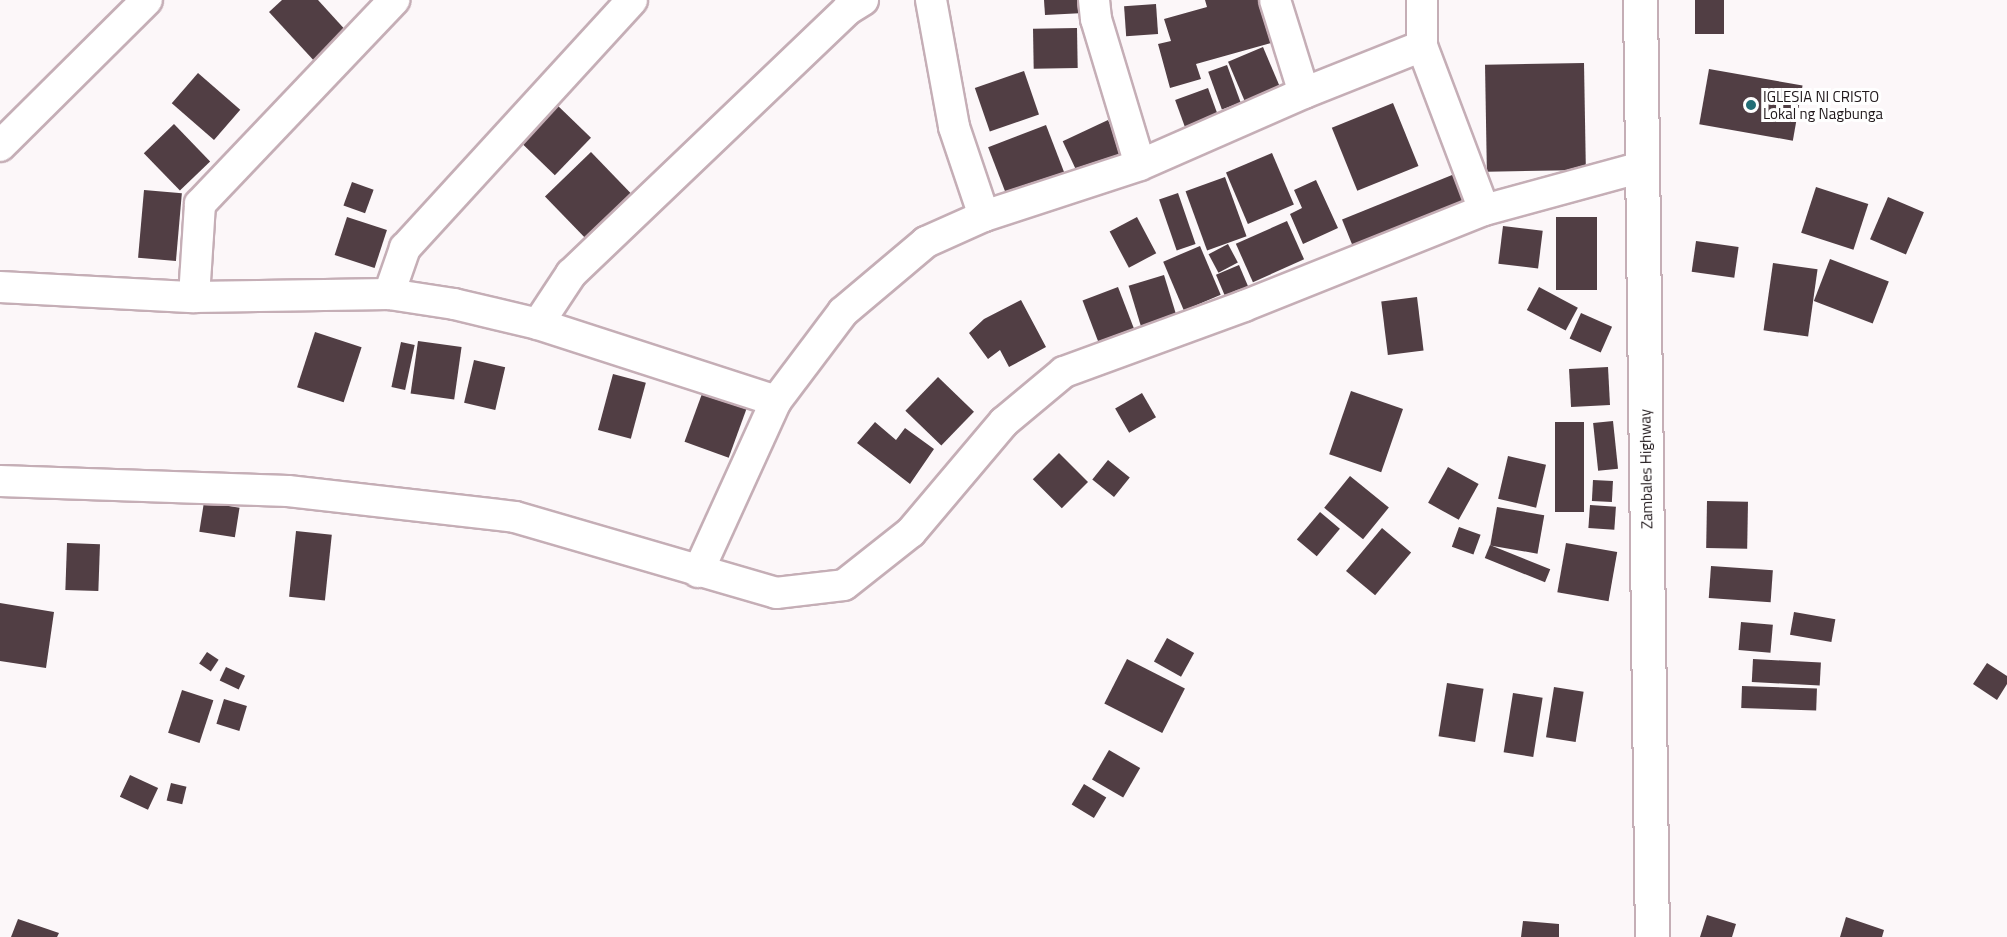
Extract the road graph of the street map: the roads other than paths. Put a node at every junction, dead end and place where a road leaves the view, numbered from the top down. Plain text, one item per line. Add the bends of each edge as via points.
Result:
1 (147, 0) edge
2 (394, 0) edge
3 (632, 0) edge
4 (863, 0) edge
5 (931, 0) edge
6 (1094, 0) edge
7 (1275, 0) edge
8 (1422, 0) edge
9 (1640, 0) edge
10 (1422, 46) junction
11 (1304, 93) junction
12 (0, 146) edge
13 (1140, 165) junction
14 (1642, 167) junction
15 (1484, 210) junction
16 (984, 216) junction
17 (0, 287) edge
18 (389, 294) junction
19 (194, 297) junction
20 (538, 324) junction
21 (776, 401) junction
22 (0, 481) edge
23 (698, 572) junction
24 (1652, 937) edge

1 - 12 street
2 - 19 street via 200,204
3 - 18 street via 405,248
4 - 20 street via 847,10 571,274
5 - 16 street via 954,127
6 - 13 street via 1096,19
7 - 11 street
8 - 10 street
9 - 14 main road, Zambales Highway
10 - 11 street
10 - 15 street
11 - 13 street
13 - 16 street
14 - 15 street
14 - 24 main road, Zambales Highway
15 - 23 street via 1244,306 1064,372 1004,422 911,532 844,585 776,593
16 - 21 street via 926,243 843,312
17 - 19 street
18 - 19 street
18 - 20 street via 454,304
20 - 21 street
21 - 23 street
22 - 23 street via 288,491 515,517

